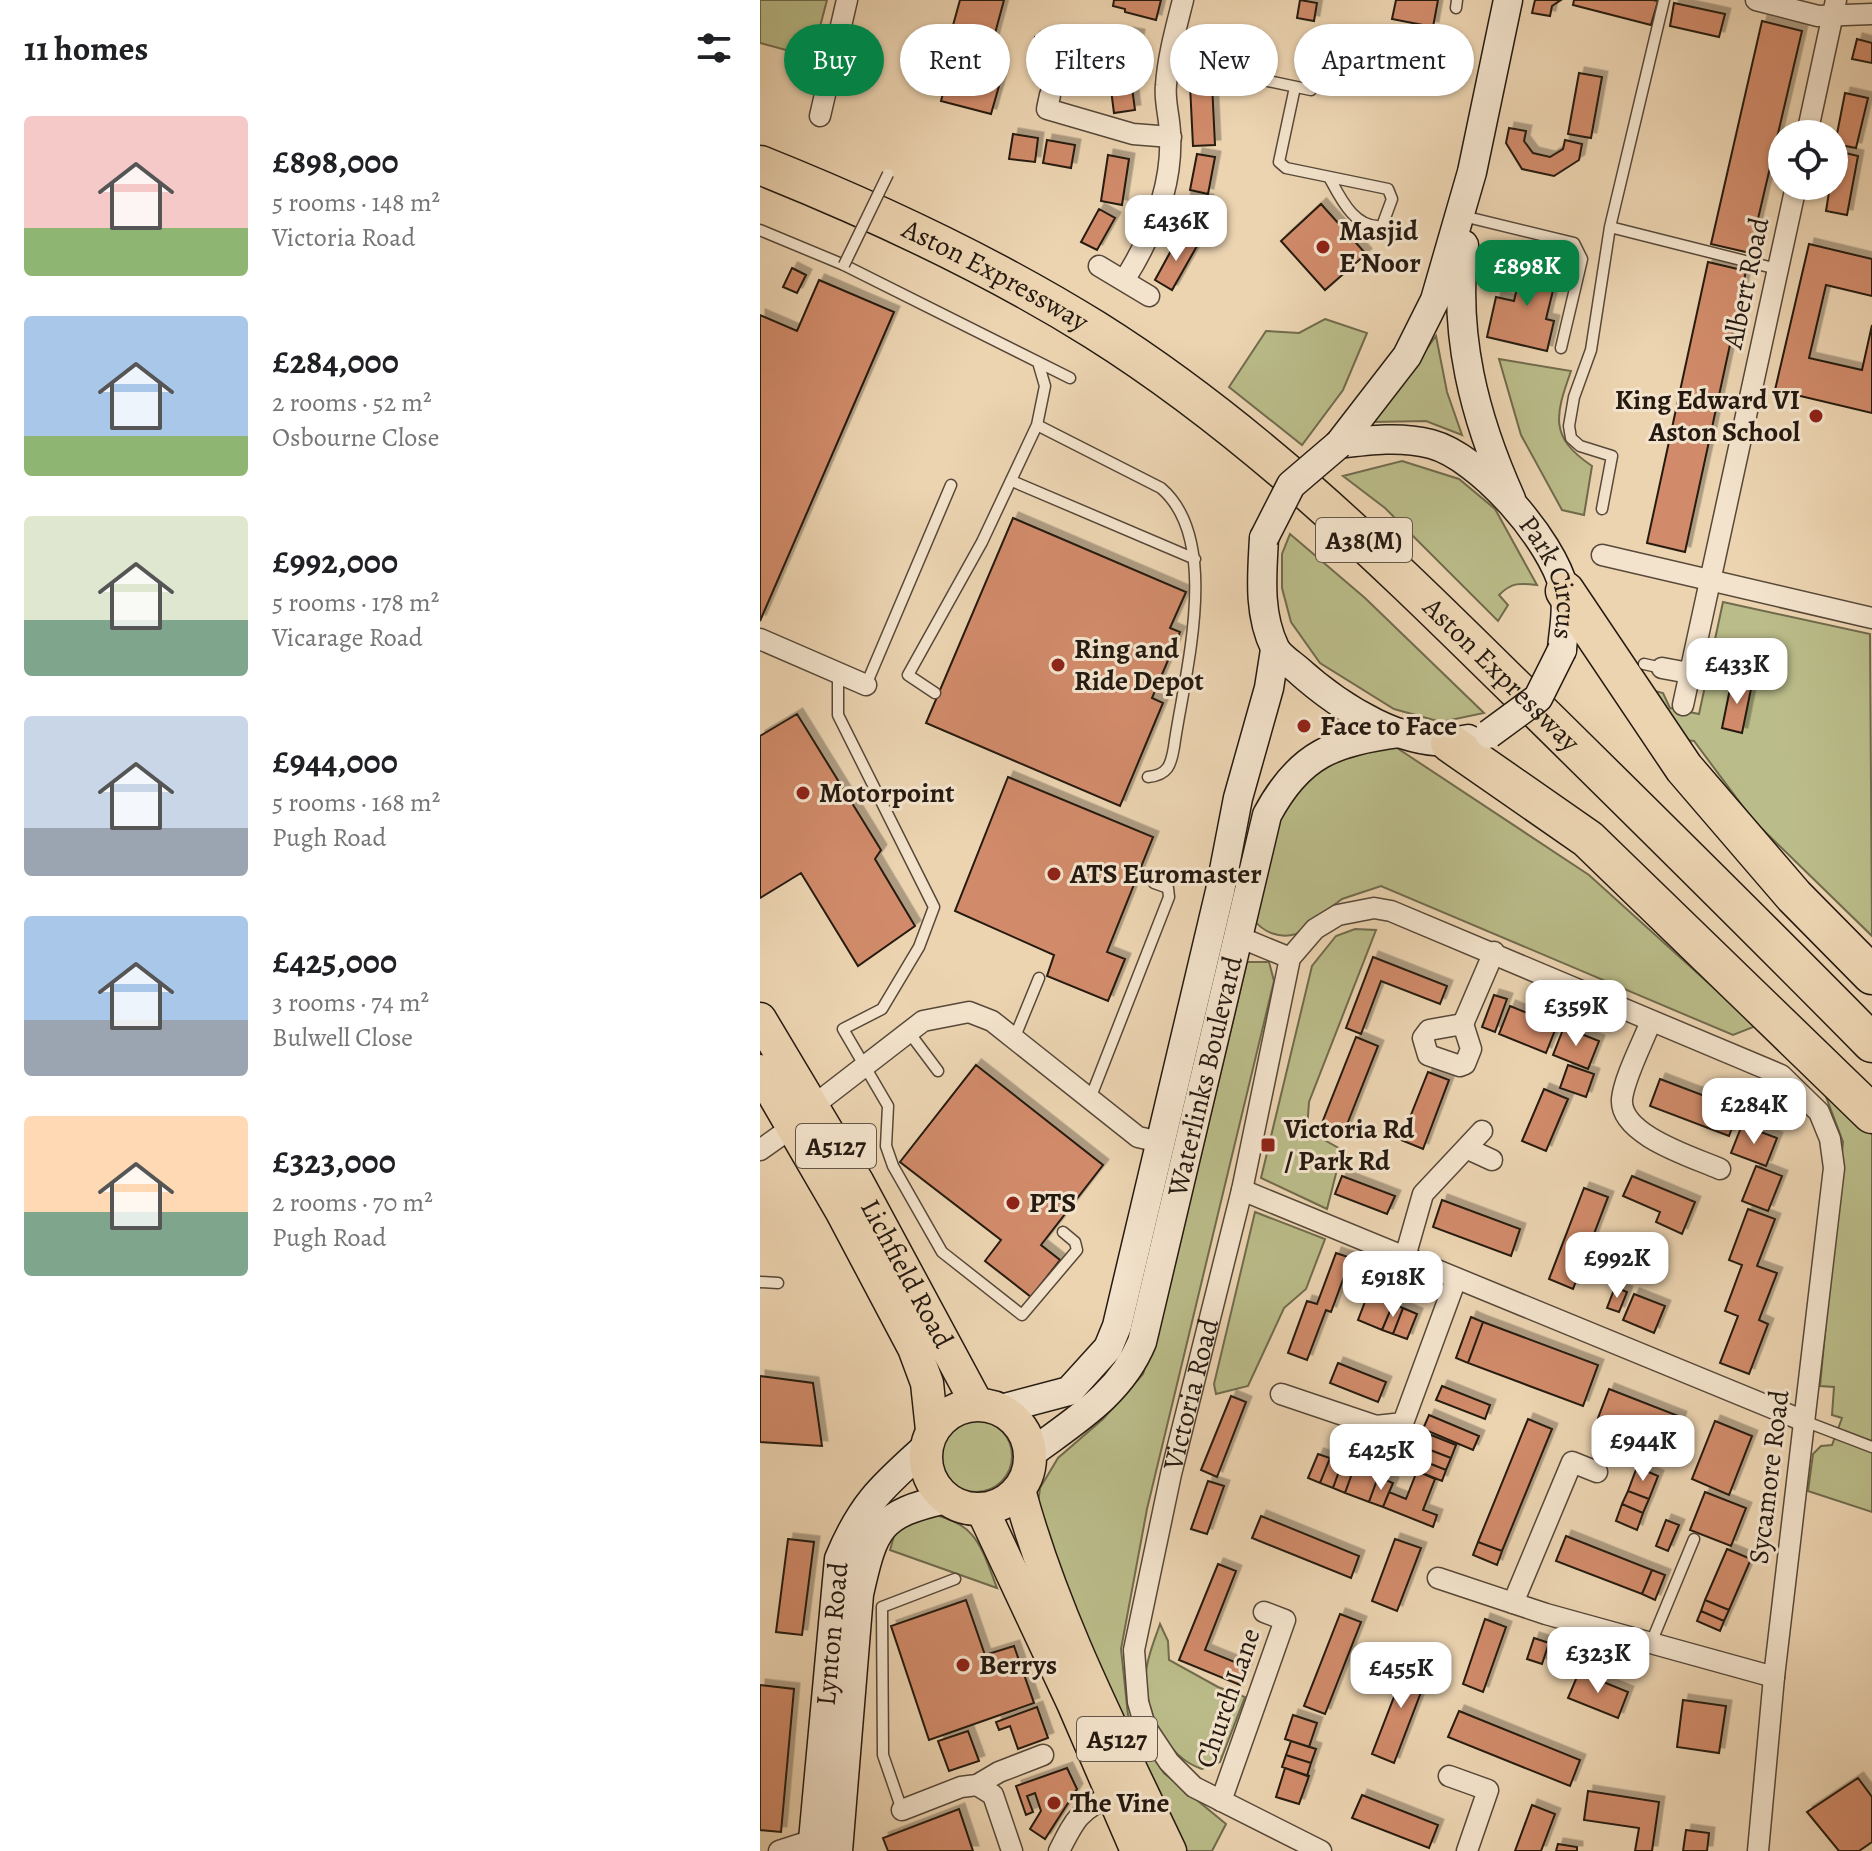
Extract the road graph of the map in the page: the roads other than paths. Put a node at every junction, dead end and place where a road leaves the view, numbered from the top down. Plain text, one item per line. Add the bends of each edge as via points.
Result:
1 (847, 0) edge
2 (1183, 0) edge
3 (1508, 0) edge
4 (1664, 0) edge
5 (1756, 0) edge
6 (1834, 8) edge
7 (1872, 14) edge
8 (1168, 60) junction
9 (1294, 87) edge
10 (1294, 92) edge
11 (1050, 96) edge
12 (820, 116) dead end
13 (1810, 120) edge
14 (1171, 137) junction
15 (760, 165) edge
16 (1472, 172) junction
17 (888, 174) dead end
18 (1329, 177) junction
19 (1793, 200) edge
20 (1467, 217) junction
21 (1610, 227) junction
22 (760, 230) edge
23 (844, 265) junction
24 (1099, 266) dead end
25 (1777, 269) junction
26 (1125, 279) junction
27 (1149, 296) dead end
28 (1561, 348) dead end
29 (1038, 362) junction
30 (1070, 378) dead end
31 (1037, 425) junction
32 (1339, 444) junction
33 (1012, 481) junction
34 (951, 485) dead end
35 (1514, 505) junction
36 (1602, 509) dead end
37 (1602, 555) dead end
38 (1195, 559) junction
39 (1710, 580) junction
40 (1565, 591) junction
41 (1872, 618) edge
42 (760, 639) edge
43 (1275, 650) junction
44 (1653, 666) dead end
45 (838, 673) junction
46 (1689, 673) junction
47 (866, 685) joint
48 (935, 693) dead end
49 (1683, 705) dead end
50 (1400, 733) junction
51 (1450, 743) junction
52 (1148, 777) dead end
53 (1154, 883) dead end
54 (1239, 937) junction
55 (1494, 952) junction
56 (1290, 958) junction
57 (1872, 975) edge
58 (1039, 978) dead end
59 (760, 1019) edge
60 (1651, 1021) junction
61 (1463, 1024) dead end
62 (908, 1031) junction
63 (1014, 1039) junction
64 (1872, 1043) edge
65 (864, 1069) junction
66 (760, 1071) edge
67 (938, 1071) dead end
68 (1090, 1099) junction
69 (1872, 1114) edge
70 (804, 1116) junction
71 (1482, 1131) dead end
72 (1160, 1142) junction
73 (1468, 1149) junction
74 (760, 1150) edge
75 (1492, 1160) dead end
76 (1720, 1169) dead end
77 (1242, 1190) junction
78 (1063, 1232) dead end
79 (1405, 1257) junction
80 (1456, 1279) junction
81 (760, 1282) edge
82 (778, 1283) dead end
83 (1281, 1394) dead end
84 (989, 1407) junction
85 (1804, 1421) junction
86 (929, 1439) junction
87 (1872, 1447) edge
88 (1030, 1454) junction
89 (1597, 1472) dead end
90 (1019, 1490) junction
91 (946, 1499) junction
92 (982, 1509) junction
93 (1694, 1539) dead end
94 (1438, 1578) dead end
95 (955, 1579) dead end
96 (1513, 1603) junction
97 (1264, 1612) dead end
98 (1651, 1643) junction
99 (1774, 1677) junction
100 (1043, 1755) dead end
101 (1449, 1776) dead end
102 (977, 1785) junction
103 (1113, 1795) junction
104 (1221, 1801) junction
105 (902, 1810) joint
106 (821, 1847) edge
107 (779, 1851) edge
108 (1012, 1851) edge
109 (1059, 1851) edge
110 (1137, 1851) edge
111 (1170, 1851) edge
112 (1321, 1851) edge
113 (1467, 1851) edge
114 (1758, 1851) edge

1 - 12 street
2 - 8 street
3 - 16 main road
4 - 21 lane
5 - 6 street
6 - 7 street
6 - 13 street
8 - 9 lane
8 - 14 street via 1165,90
10 - 18 lane via 1279,162
11 - 14 street via 1047,109 1133,134
14 - 26 street via 1153,234
15 - 64 highway, Aston Expressway / A38(M) via 974,261 1096,330 1237,431 1364,540
16 - 20 main road
16 - 32 main road via 1422,331 1382,393
17 - 23 lane, bridge
18 - 18 lane via 1391,191 1382,226 1375,227 1346,208
19 - 25 street, Albert Road
20 - 28 lane via 1580,248 1582,259
20 - 35 main road via 1460,321 1465,364
21 - 25 lane
21 - 36 lane via 1591,350 1569,426 1571,438 1580,446 1612,456
22 - 23 lane
23 - 29 lane
24 - 26 street
25 - 39 street, Albert Road
26 - 27 street
29 - 30 lane
29 - 31 lane via 1045,386
31 - 33 lane
31 - 38 lane via 1161,488 1177,502
32 - 35 main road, Park Circus via 1392,438 1433,444
32 - 43 main road, bridge via 1291,485 1264,538 1261,601
33 - 38 lane
33 - 48 lane via 911,667 909,679
34 - 47 lane
35 - 40 main road, Park Circus via 1542,540
37 - 39 street
38 - 52 lane via 1171,765 1160,776
39 - 41 street
39 - 46 street, Albert Road
40 - 51 main road, Park Circus, bridge via 1562,650 1538,698 1489,734
40 - 57 highway via 1684,768 1794,896
42 - 45 street
43 - 50 main road, Park Circus via 1325,695
43 - 72 main road, Waterlinks Boulevard
44 - 46 street
45 - 47 street
45 - 65 lane via 838,715 934,907 919,947 882,1009 843,1029
46 - 49 street, Albert Road
50 - 51 main road, Park Circus
50 - 54 main road, Waterlinks Boulevard via 1346,740 1294,775 1280,791 1267,815
51 - 69 highway via 1588,839
53 - 68 lane via 1168,888 1169,897
54 - 56 street
54 - 88 main road, Waterlinks Boulevard via 1142,1342 1126,1372 1086,1415
55 - 56 street, Victoria Road via 1374,908 1338,915 1315,929
55 - 60 street
55 - 61 street
56 - 77 street, Victoria Road
58 - 63 lane
59 - 70 main road, Lichfield Road / A5127
60 - 76 street via 1622,1098 1624,1113 1650,1139
60 - 85 street, Sycamore Road via 1781,1075 1819,1112 1830,1139 1834,1168
62 - 63 street via 939,1015 969,1012 992,1021
62 - 65 street
62 - 67 lane
63 - 68 street
65 - 70 street
65 - 78 lane via 888,1106 886,1146 893,1166 942,1252 1018,1313 1026,1315 1077,1250
66 - 70 main road, Lichfield Road / A5127
68 - 72 street via 1138,1137
70 - 74 street
70 - 84 main road, Lichfield Road / A5127
70 - 86 main road, Lichfield Road / A5127 via 914,1348 927,1383
71 - 73 street
72 - 84 main road, Waterlinks Boulevard via 1108,1348 1069,1391
73 - 75 street
73 - 79 street via 1423,1194
77 - 79 street
77 - 104 street, Victoria Road via 1171,1474 1134,1650 1138,1702 1155,1745 1194,1787
79 - 80 street
80 - 83 street via 1403,1423 1376,1426
80 - 85 street
81 - 82 lane
84 - 86 main road via 951,1411
84 - 88 main road via 1022,1428
85 - 87 lane
85 - 99 street, Sycamore Road
86 - 91 main road via 929,1476
86 - 106 main road, Lynton Road via 872,1496 839,1559
88 - 90 main road
89 - 96 street via 1572,1462
90 - 92 main road via 1003,1503
90 - 111 main road, A5127 via 1037,1558
91 - 92 main road via 963,1508
91 - 106 main road, Lynton Road via 895,1514 882,1525 866,1562
92 - 103 main road, A5127
93 - 98 lane
94 - 96 street
95 - 105 lane via 882,1607 883,1755
96 - 98 street
97 - 104 street, Church Lane via 1285,1620
98 - 99 street
99 - 114 street, Sycamore Road
100 - 102 street
101 - 113 street via 1488,1790
102 - 105 street
102 - 108 street via 993,1795
103 - 109 street via 1076,1817
103 - 110 main road, A5127
104 - 112 street, Church Lane
106 - 107 street

